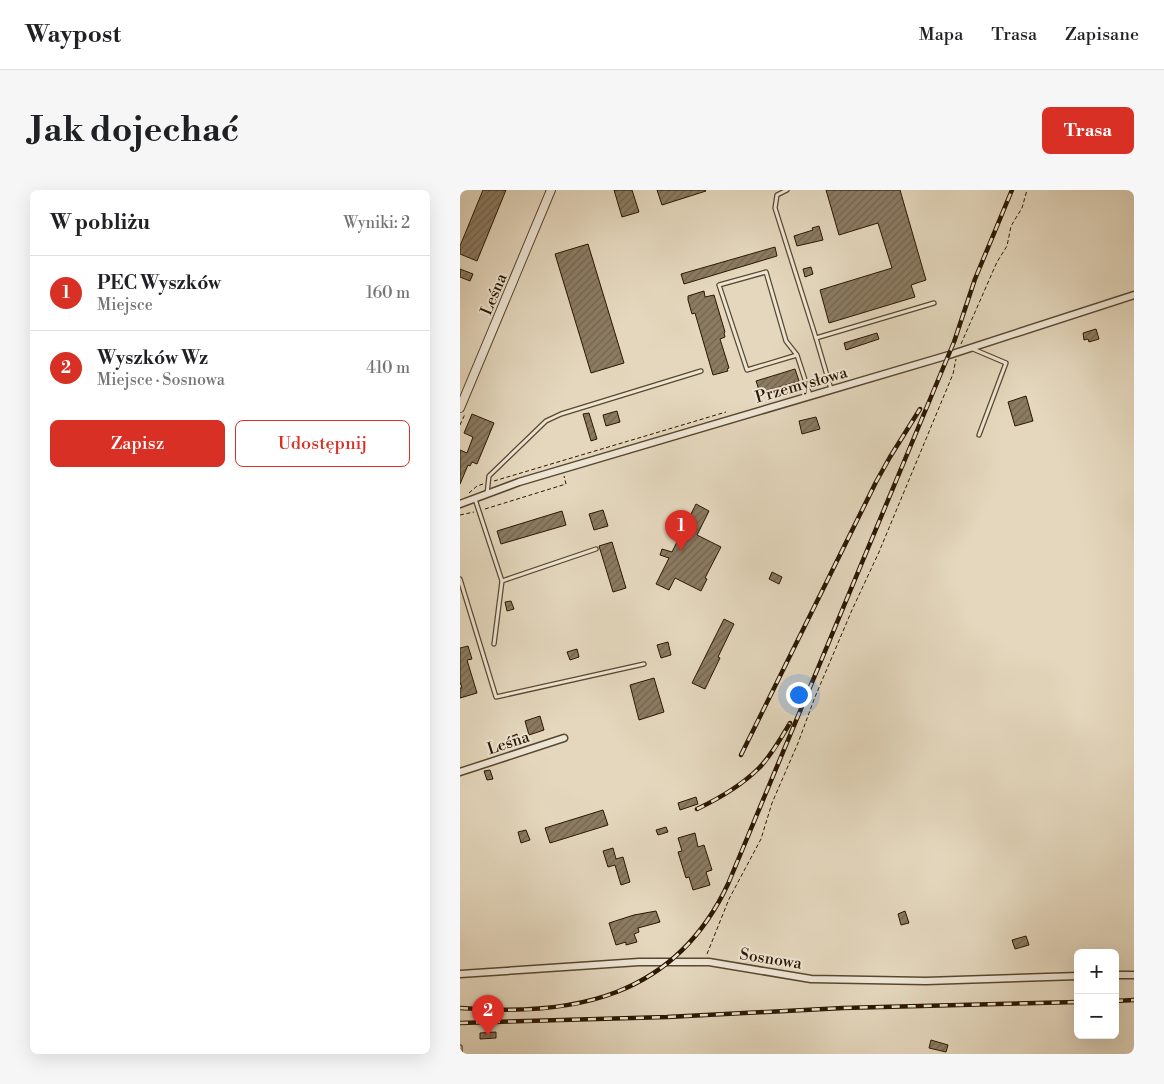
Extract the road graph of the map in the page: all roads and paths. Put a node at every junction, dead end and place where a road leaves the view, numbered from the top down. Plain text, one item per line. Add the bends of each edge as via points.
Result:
1 (551, 190) edge
2 (786, 190) edge
3 (1027, 190) edge
4 (1134, 295) edge
5 (934, 303) dead end
6 (816, 338) junction
7 (970, 348) junction
8 (958, 352) junction
9 (797, 355) junction
10 (701, 371) dead end
11 (831, 389) junction
12 (810, 395) junction
13 (460, 408) edge
14 (728, 419) junction
15 (979, 435) dead end
16 (562, 469) junction
17 (487, 483) junction
18 (487, 495) junction
19 (466, 496) dead end
20 (475, 499) junction
21 (460, 504) edge
22 (460, 509) edge
23 (480, 510) junction
24 (460, 515) edge
25 (596, 550) dead end
26 (460, 579) edge
27 (502, 581) junction
28 (494, 644) dead end
29 (644, 664) dead end
30 (564, 738) dead end
31 (460, 772) edge
32 (700, 962) junction
33 (460, 974) edge
34 (1119, 975) edge
35 (1134, 975) edge
36 (1074, 976) edge
37 (460, 1047) edge
38 (460, 1054) edge

1 - 13 street, Leśna
2 - 6 lane via 777,195 774,208
3 - 8 path via 1022,208 1011,226 1007,246
4 - 7 street, Przemysłowa
5 - 6 lane
6 - 11 lane
7 - 8 street, Przemysłowa
7 - 15 lane via 1006,363
8 - 11 street, Przemysłowa
8 - 32 path via 953,374 772,803 761,839
9 - 9 lane via 786,342 766,272 719,285 746,370
9 - 12 lane
10 - 17 lane via 546,420 489,476
11 - 12 street, Przemysłowa
12 - 14 street, Przemysłowa
14 - 16 street, Przemysłowa
14 - 17 path via 726,411
16 - 18 street, Przemysłowa
16 - 23 path via 566,484
17 - 18 lane
17 - 19 path via 477,486
18 - 20 street, Przemysłowa
20 - 21 street, Przemysłowa
20 - 22 street, Przemysłowa
20 - 23 lane
23 - 24 path
23 - 27 lane
25 - 27 lane
26 - 29 lane via 496,697
27 - 28 lane
30 - 31 street, Leśna
32 - 33 street, Sosnowa via 639,962
32 - 36 street, Sosnowa via 811,979 926,981
34 - 35 street
37 - 38 lane

